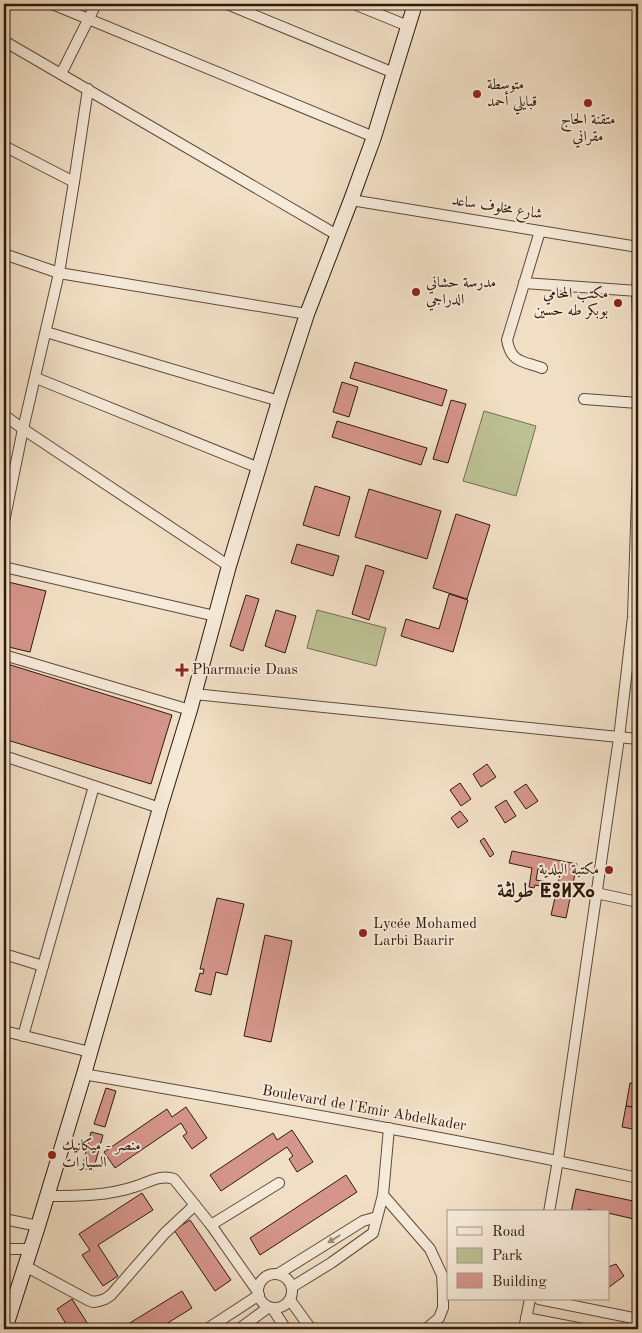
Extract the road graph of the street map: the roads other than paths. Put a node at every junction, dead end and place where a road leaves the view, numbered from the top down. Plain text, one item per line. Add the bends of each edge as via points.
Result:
1 (52, 4) edge
2 (96, 4) edge
3 (227, 4) edge
4 (354, 4) edge
5 (415, 4) edge
6 (89, 19) junction
7 (408, 26) junction
8 (4, 40) edge
9 (394, 73) junction
10 (62, 74) junction
11 (88, 89) junction
12 (374, 137) junction
13 (4, 146) edge
14 (74, 182) junction
15 (351, 200) junction
16 (540, 231) junction
17 (337, 235) junction
18 (638, 247) edge
19 (4, 254) edge
20 (59, 273) junction
21 (638, 279) edge
22 (524, 283) junction
23 (638, 291) edge
24 (307, 314) junction
25 (638, 326) edge
26 (46, 332) junction
27 (542, 368) dead end
28 (36, 378) junction
29 (584, 399) dead end
30 (279, 401) junction
31 (638, 403) edge
32 (4, 415) edge
33 (23, 429) junction
34 (638, 465) edge
35 (259, 468) junction
36 (4, 517) edge
37 (230, 566) junction
38 (4, 567) edge
39 (215, 616) junction
40 (636, 617) edge
41 (4, 655) edge
42 (194, 694) junction
43 (190, 710) junction
44 (619, 738) junction
45 (638, 740) edge
46 (4, 756) edge
47 (94, 786) junction
48 (160, 808) junction
49 (596, 893) junction
50 (638, 902) edge
51 (4, 954) edge
52 (43, 966) junction
53 (4, 1031) edge
54 (23, 1036) junction
55 (90, 1052) junction
56 (84, 1074) junction
57 (389, 1128) junction
58 (558, 1160) junction
59 (638, 1178) edge
60 (279, 1183) dead end
61 (383, 1195) junction
62 (47, 1196) junction
63 (195, 1205) junction
64 (549, 1210) edge
65 (377, 1217) junction
66 (4, 1219) edge
67 (363, 1221) junction
68 (211, 1225) junction
69 (38, 1226) junction
70 (373, 1233) junction
71 (4, 1249) edge
72 (30, 1249) junction
73 (25, 1266) junction
74 (445, 1273) edge
75 (278, 1274) junction
76 (292, 1287) junction
77 (258, 1294) junction
78 (290, 1300) junction
79 (530, 1300) edge
80 (544, 1300) edge
81 (271, 1308) junction
82 (580, 1308) junction
83 (526, 1318) junction
84 (638, 1319) edge
85 (5, 1329) edge
86 (207, 1329) edge
87 (239, 1329) edge
88 (286, 1329) edge
89 (311, 1329) edge
90 (426, 1329) edge
91 (524, 1329) edge
92 (578, 1329) edge

1 - 6 street
2 - 6 street
3 - 9 street
4 - 7 street
5 - 7 street
6 - 10 street
6 - 12 street
7 - 9 street
8 - 10 street
9 - 12 street
10 - 11 street
11 - 14 street
11 - 17 street
12 - 15 street
13 - 14 street
14 - 20 street
15 - 16 street, شارع مخلوف ساعد
15 - 17 street
16 - 18 street, شارع مخلوف ساعد
16 - 22 street
17 - 24 street
19 - 20 street
20 - 24 street
20 - 26 street
21 - 23 street
22 - 23 street
22 - 27 street via 507,340 509,350 516,359
23 - 25 street
24 - 30 street
26 - 28 street
26 - 30 street
28 - 33 street
28 - 35 street
29 - 31 street
30 - 35 street
32 - 33 street
33 - 36 street
33 - 37 street
34 - 40 street
35 - 37 street
37 - 39 street
38 - 39 street
39 - 42 street
40 - 44 street
41 - 43 street
42 - 43 street
42 - 44 street
43 - 48 street
44 - 45 street
44 - 49 street
46 - 47 street
47 - 48 street
47 - 52 street
48 - 55 street
49 - 50 street
49 - 58 street
51 - 52 street
52 - 54 street
53 - 54 street
54 - 55 street
55 - 56 street
56 - 57 street, Boulevard de l'Emir Abdelkader
56 - 62 street
57 - 58 street, Boulevard de l'Emir Abdelkader
57 - 61 street
58 - 59 street, Boulevard de l'Emir Abdelkader
58 - 64 street
60 - 68 street
61 - 65 street
61 - 74 street via 430,1249
62 - 63 street via 106,1193 170,1177
62 - 69 street
63 - 68 street
63 - 73 street via 165,1232 105,1300 88,1300
65 - 67 street
65 - 70 street
66 - 69 street
67 - 70 street
67 -> 75 street
68 - 77 street
69 - 72 street
70 - 76 street
71 - 72 street
72 - 73 street
73 - 85 street
74 - 90 street via 439,1318
75 - 76 street via 284,1276
75 - 77 street via 266,1277 259,1286
76 - 78 street
77 - 81 street via 264,1305
77 - 86 street
78 - 81 street via 279,1308
78 - 89 street
79 - 83 street
80 - 82 street
81 - 87 street
81 - 88 street
82 - 84 street
82 - 92 street
83 - 91 street
83 - 92 street

